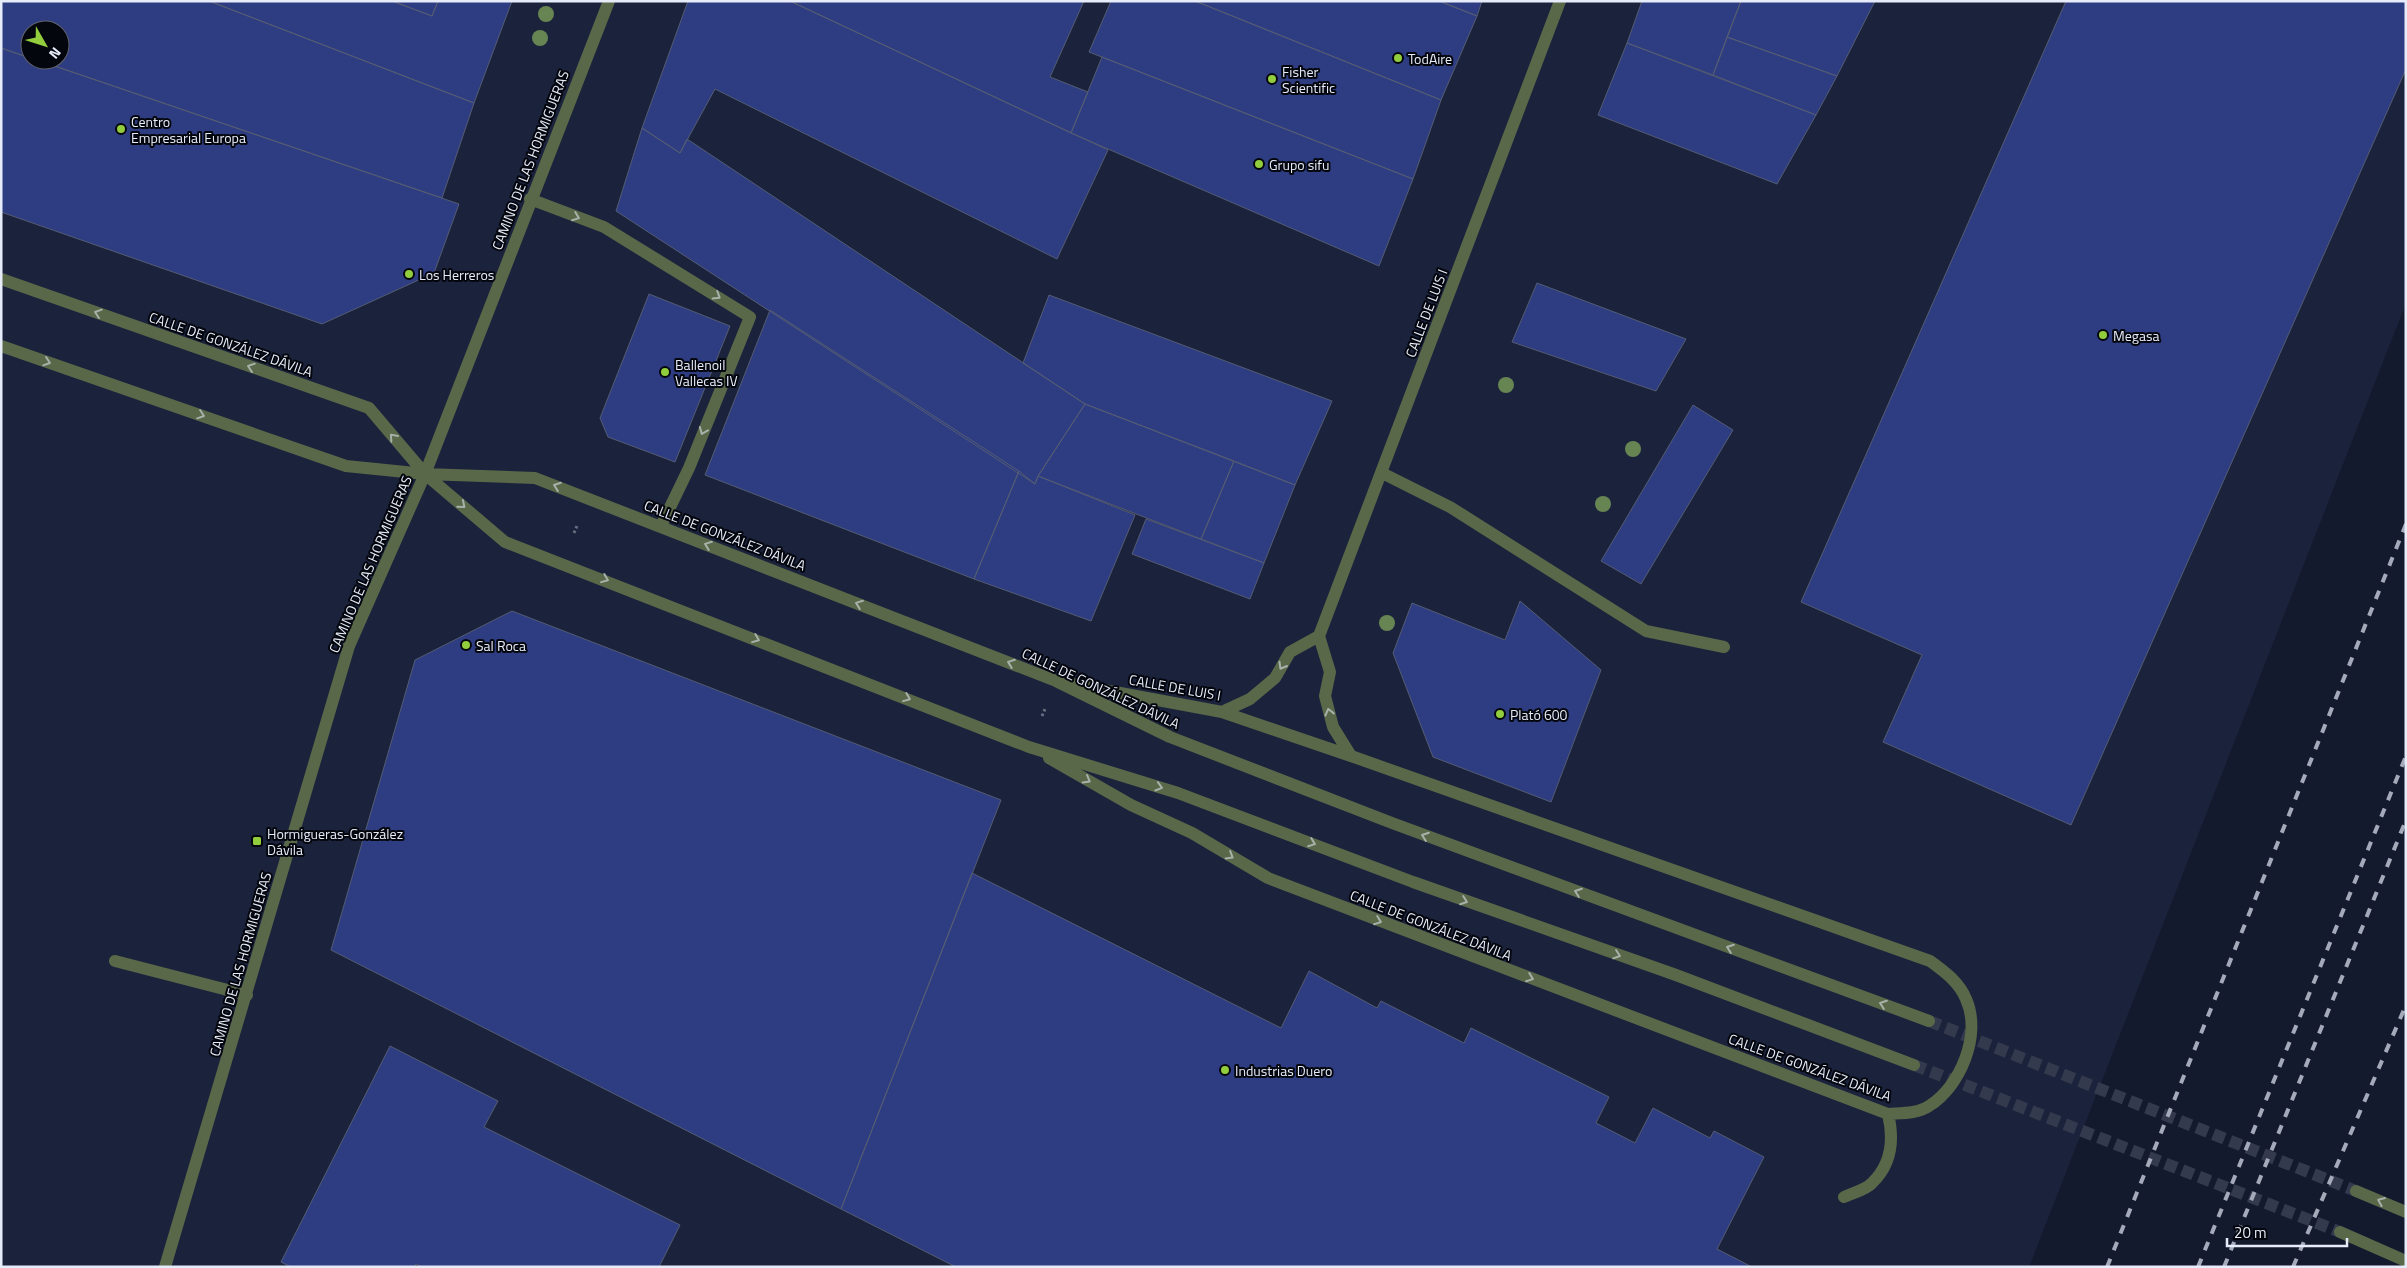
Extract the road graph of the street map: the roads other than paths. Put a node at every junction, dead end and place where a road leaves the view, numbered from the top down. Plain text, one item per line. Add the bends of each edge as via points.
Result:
1 (609, 1) edge
2 (1560, 1) edge
3 (530, 200) junction
4 (1, 279) edge
5 (1, 346) edge
6 (1382, 473) junction
7 (425, 474) junction
8 (661, 526) junction
9 (1319, 636) junction
10 (1724, 647) dead end
11 (1056, 681) junction
12 (1222, 712) junction
13 (1029, 747) junction
14 (1351, 756) junction
15 (115, 961) dead end
16 (247, 995) junction
17 (1929, 1021) tunnel mouth
18 (1914, 1065) tunnel mouth
19 (1888, 1114) junction
20 (2356, 1191) tunnel mouth
21 (1844, 1196) dead end
22 (2406, 1212) edge
23 (2340, 1232) tunnel mouth
24 (2406, 1262) edge
25 (165, 1267) edge

1 - 3 street, CAMINO DE LAS HORMIGUERAS
2 - 6 street, CALLE DE LUIS I
3 - 7 street, CAMINO DE LAS HORMIGUERAS
3 -> 8 street via 604,227 750,316
7 -> 4 street, CALLE DE GONZÁLEZ DÁVILA via 369,408
5 -> 7 street, CALLE DE GONZÁLEZ DÁVILA via 346,466
6 - 9 street, CALLE DE LUIS I
6 - 10 street via 1450,507 1646,631
8 -> 7 street, CALLE DE GONZÁLEZ DÁVILA via 535,478
7 -> 13 street, CALLE DE GONZÁLEZ DÁVILA via 505,542
7 - 16 street, CAMINO DE LAS HORMIGUERAS via 349,646
11 -> 8 street, CALLE DE GONZÁLEZ DÁVILA
9 -> 12 street, CALLE DE LUIS I via 1290,652 1275,678 1250,699
14 -> 9 street via 1333,727 1325,696 1330,672
11 - 12 street, CALLE DE LUIS I
17 -> 11 street, CALLE DE GONZÁLEZ DÁVILA via 1401,827 1179,741
12 - 14 street, CALLE DE GONZÁLEZ DÁVILA
13 -> 18 street, CALLE DE GONZÁLEZ DÁVILA via 1178,793
13 -> 19 street, CALLE DE GONZÁLEZ DÁVILA via 1131,805 1192,833 1268,878
14 - 19 street, CALLE DE GONZÁLEZ DÁVILA via 1930,961 1953,978 1967,1000 1972,1031 1963,1065 1946,1093 1927,1108
15 - 16 street
16 - 25 street, CAMINO DE LAS HORMIGUERAS
19 - 21 street via 1892,1131 1891,1152 1883,1169 1872,1184
22 -> 20 street
23 - 24 street

